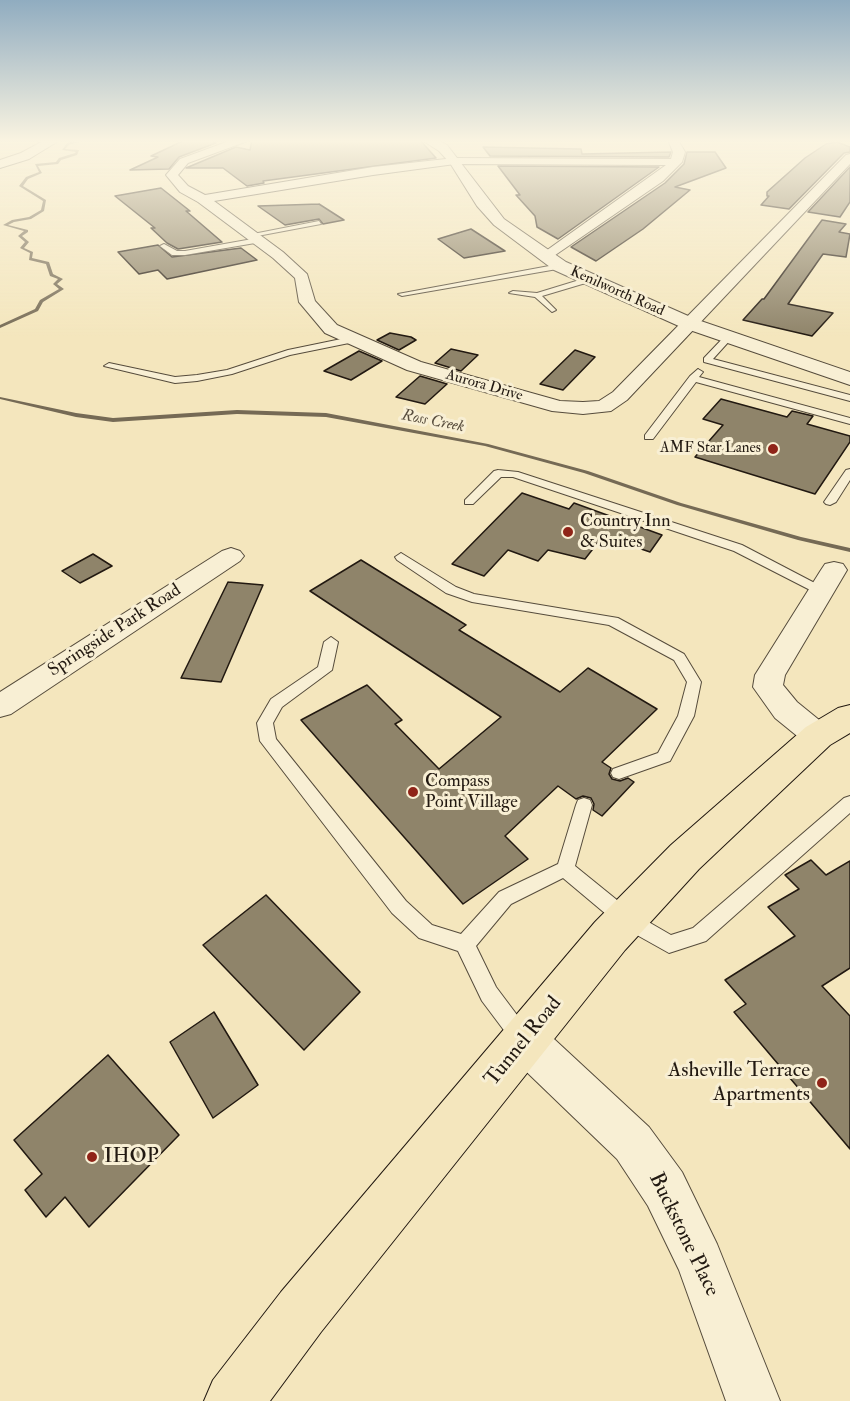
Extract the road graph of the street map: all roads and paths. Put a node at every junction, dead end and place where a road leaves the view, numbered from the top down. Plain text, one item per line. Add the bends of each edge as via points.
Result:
1 (212, 205) edge
2 (484, 205) edge
3 (620, 205) edge
4 (803, 205) edge
5 (319, 223) dead end
6 (255, 237) junction
7 (164, 246) dead end
8 (548, 256) junction
9 (560, 266) junction
10 (586, 279) junction
11 (513, 293) dead end
12 (402, 294) dead end
13 (537, 296) junction
14 (552, 310) dead end
15 (688, 323) junction
16 (728, 338) junction
17 (351, 340) junction
18 (707, 360) junction
19 (109, 366) dead end
20 (693, 378) junction
21 (850, 379) edge
22 (850, 398) edge
23 (850, 420) edge
24 (649, 437) dead end
25 (850, 472) edge
26 (469, 502) dead end
27 (830, 502) dead end
28 (231, 556) dead end
29 (401, 557) dead end
30 (828, 580) joint
31 (332, 642) dead end
32 (0, 706) edge
33 (834, 727) edge
34 (619, 773) dead end
35 (850, 803) edge
36 (584, 805) dead end
37 (565, 869) junction
38 (626, 919) junction
39 (465, 944) junction
40 (525, 1041) junction
41 (234, 1401) edge
42 (753, 1401) edge

1 - 6 street, Aurora Drive
2 - 8 street, Kenilworth Road via 499,222
3 - 8 street
4 - 15 street, Aurora Drive
5 - 6 lane
6 - 7 lane via 180,253
6 - 17 street, Aurora Drive via 302,277 308,302 332,329
8 - 9 street, Kenilworth Road
9 - 10 street, Kenilworth Road
9 - 12 lane
10 - 13 lane
10 - 15 street, Kenilworth Road
11 - 13 lane
13 - 14 lane
15 - 16 street, Kenilworth Road
15 - 17 street, Aurora Drive via 620,396 604,406 583,408 560,407 414,366
16 - 18 lane
16 - 21 street, Kenilworth Road
17 - 19 lane via 196,378 176,380
18 - 20 lane
18 - 22 lane
20 - 23 lane
20 - 24 lane
25 - 27 lane
26 - 30 lane via 498,473 514,474
28 - 32 street, Springside Park Road
29 - 34 lane via 451,590 472,598 613,621 679,657 694,682 686,716 664,757
30 - 33 street via 770,675 768,687 786,710
31 - 39 lane via 325,670 276,703 265,723 268,741 399,907 426,932
33 - 38 main road, Tunnel Road via 685,857
35 - 38 lane via 699,935 669,944
36 - 37 lane
37 - 38 lane
37 - 39 lane via 505,898
38 - 40 main road, Tunnel Road
39 - 40 lane via 489,994
40 - 41 main road, Tunnel Road via 297,1316
40 - 42 street, Buckstone Place via 633,1143 665,1189 700,1261

